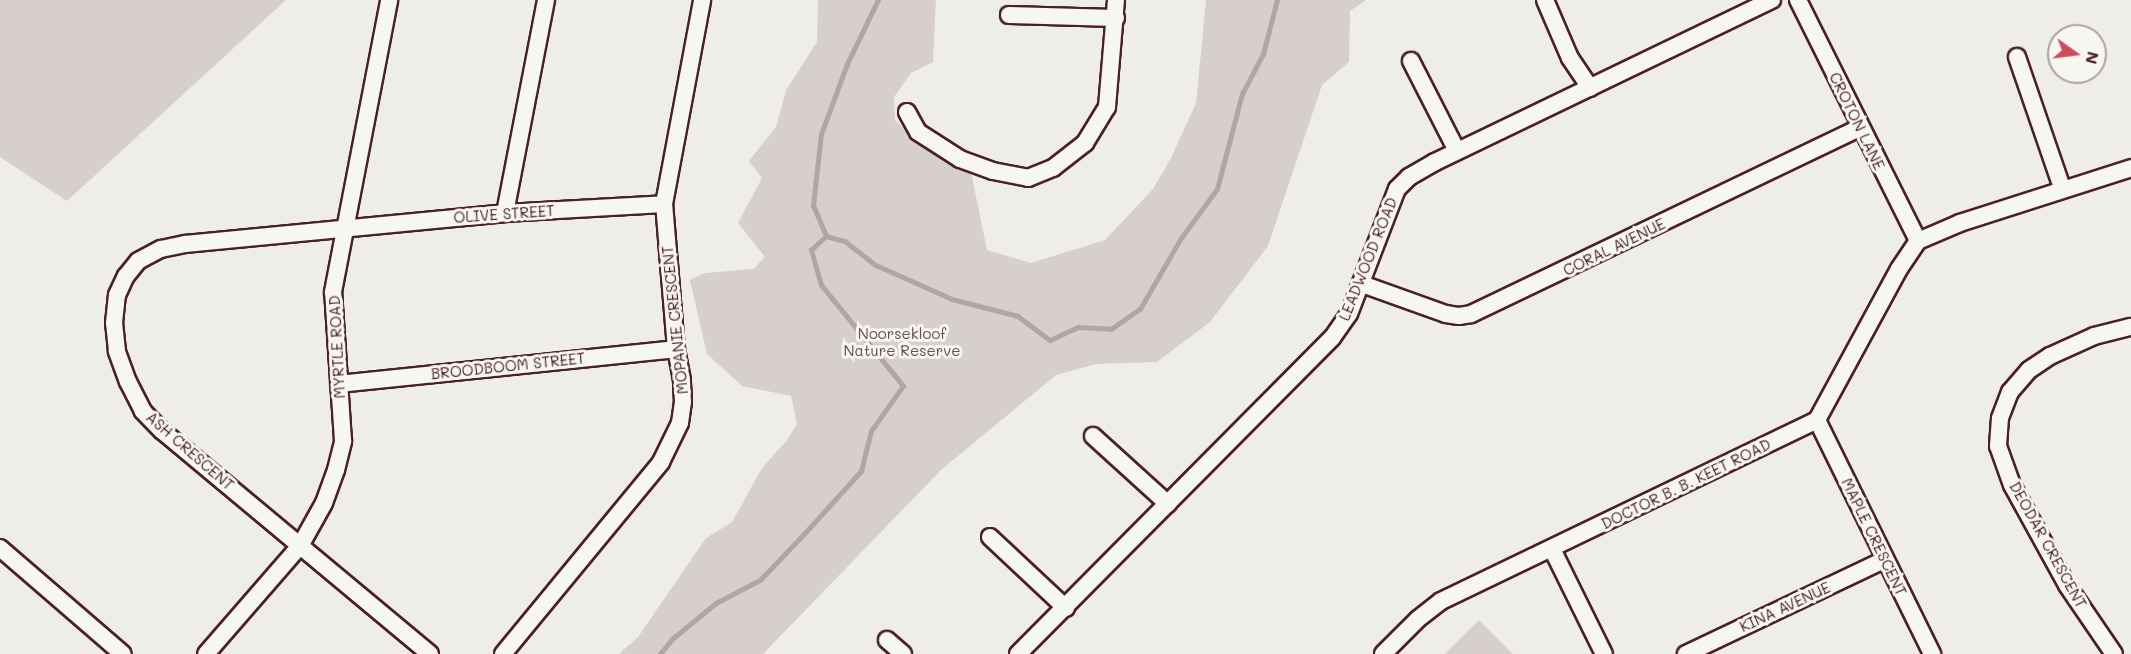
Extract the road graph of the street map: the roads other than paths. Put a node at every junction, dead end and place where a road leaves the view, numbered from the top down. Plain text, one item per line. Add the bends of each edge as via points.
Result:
1 (390, 0) edge
2 (546, 0) edge
3 (702, 0) edge
4 (1116, 0) edge
5 (1545, 0) edge
6 (1772, 0) edge
7 (1798, 0) edge
8 (1009, 15) dead end
9 (1116, 18) junction
10 (2018, 57) dead end
11 (1411, 61) dead end
12 (1590, 88) junction
13 (907, 112) dead end
14 (1859, 128) junction
15 (1457, 151) junction
16 (2131, 168) edge
17 (2062, 188) junction
18 (664, 204) junction
19 (505, 213) junction
20 (344, 229) junction
21 (1918, 241) junction
22 (1362, 284) junction
23 (2131, 327) edge
24 (676, 349) junction
25 (339, 384) junction
26 (1816, 420) junction
27 (1093, 436) dead end
28 (1168, 504) junction
29 (990, 537) dead end
30 (300, 546) junction
31 (0, 548) edge
32 (1552, 549) junction
33 (1884, 560) junction
34 (1066, 608) junction
35 (887, 640) dead end
36 (123, 654) edge
37 (206, 654) edge
38 (430, 654) edge
39 (503, 654) edge
40 (903, 654) edge
41 (1018, 654) edge
42 (1383, 654) edge
43 (1604, 654) edge
44 (1686, 654) edge
45 (1932, 654) edge
46 (2114, 654) edge

1 - 20 street, MYRTLE ROAD
2 - 19 street
3 - 18 street, MOPANIE CRESCENT
4 - 9 street
5 - 12 street via 1567,51
6 - 12 street, LEADWOOD ROAD
7 - 14 street, CROTON LANE
8 - 9 street
9 - 13 street via 1107,106 1085,143 1053,168 1028,177 993,171 960,159 918,132
10 - 17 street
11 - 15 street
12 - 15 street, LEADWOOD ROAD
14 - 21 street, CROTON LANE
14 - 22 street, CORAL AVENUE via 1471,314 1446,314
15 - 22 street, LEADWOOD ROAD via 1409,177 1397,189
16 - 17 street
17 - 21 street
18 - 19 street, OLIVE STREET
18 - 24 street, MOPANIE CRESCENT
19 - 20 street, OLIVE STREET
20 - 25 street, MYRTLE ROAD via 333,292
20 - 30 street, ASH CRESCENT via 161,249 138,261 117,295 117,351 144,411 162,431
21 - 26 street
22 - 28 street, LEADWOOD ROAD via 1332,339
23 - 46 street, DEODAR CRESCENT via 2094,336 2029,370 2010,392 2000,418 1998,446 2012,485 2067,585
24 - 25 street, BROODBOOM STREET
24 - 39 street, MOPANIE CRESCENT via 683,402 673,441 661,462
25 - 30 street, MYRTLE ROAD via 343,441 324,503
26 - 32 street, DOCTOR B. B. KEET ROAD
26 - 33 street, MAPLE CRESCENT
27 - 28 street
28 - 34 street, LEADWOOD ROAD
29 - 34 street
30 - 37 street, MYRTLE ROAD
30 - 38 street
31 - 36 street
32 - 42 street, DOCTOR B. B. KEET ROAD via 1441,601
32 - 43 street
33 - 44 street, KINA AVENUE
33 - 45 street, MAPLE CRESCENT
34 - 41 street, LEADWOOD ROAD
35 - 40 street

